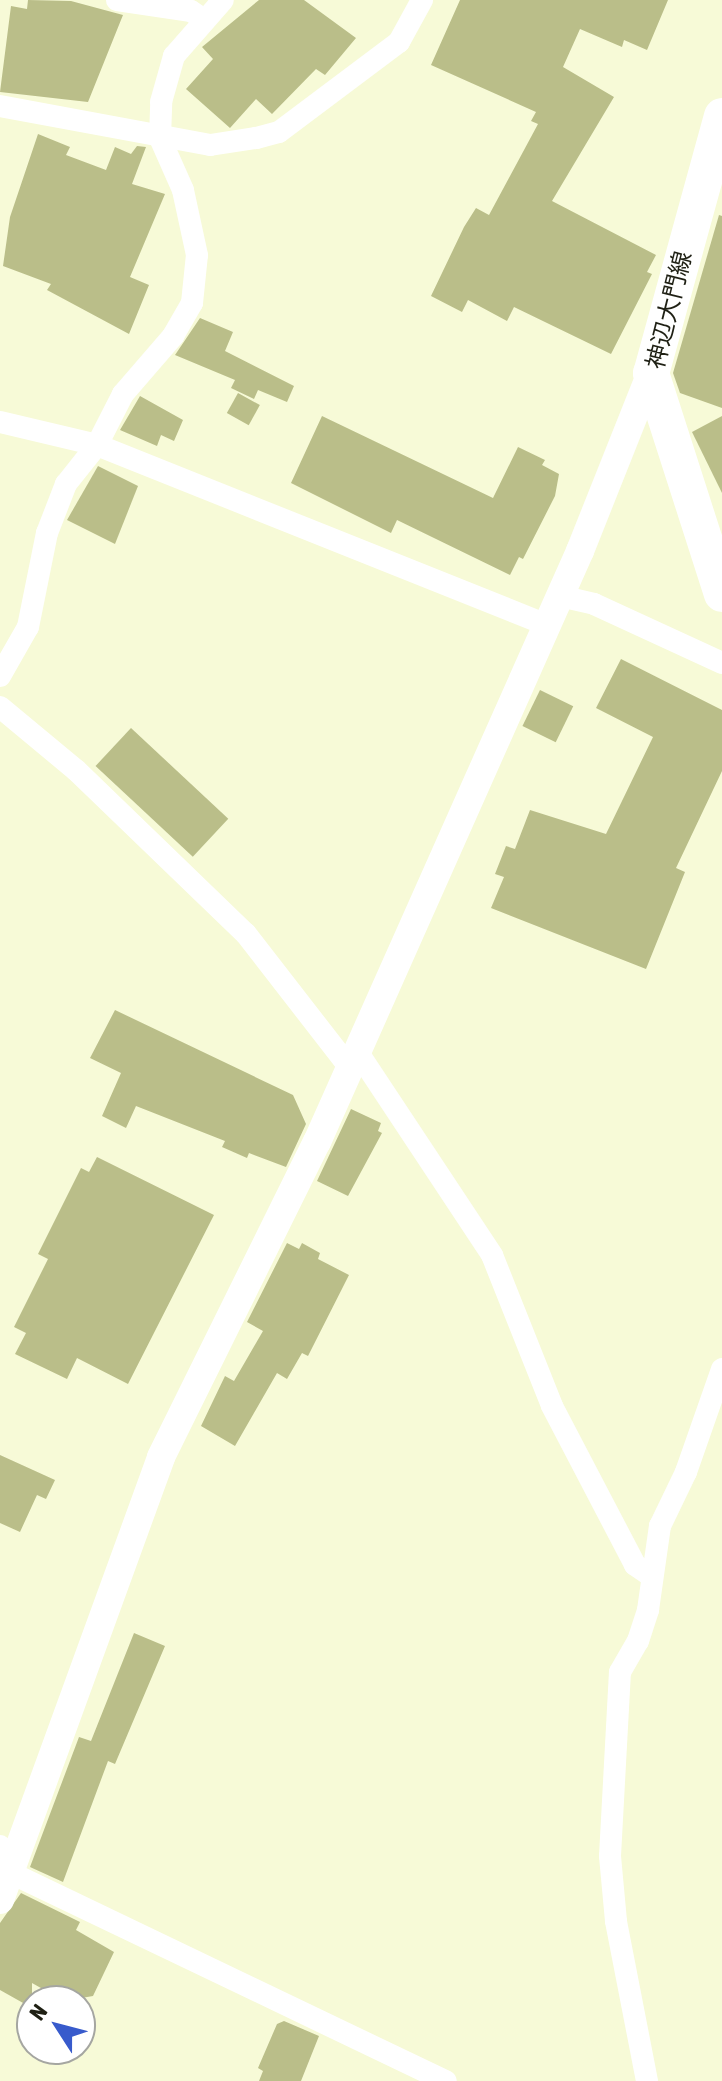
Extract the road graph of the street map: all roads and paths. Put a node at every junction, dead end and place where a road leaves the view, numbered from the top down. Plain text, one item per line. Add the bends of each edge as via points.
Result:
1 (117, 0) edge
2 (223, 0) edge
3 (422, 0) edge
4 (203, 19) junction
5 (0, 106) edge
6 (722, 116) edge
7 (160, 138) junction
8 (651, 373) junction
9 (0, 422) edge
10 (97, 445) junction
11 (722, 594) edge
12 (560, 596) junction
13 (547, 625) junction
14 (722, 663) edge
15 (0, 676) edge
16 (0, 707) edge
17 (354, 1059) junction
18 (722, 1369) edge
19 (650, 1575) junction
20 (0, 1846) edge
21 (11, 1873) junction
22 (0, 1900) edge
23 (446, 2081) edge
24 (647, 2081) edge

1 - 4 street via 191,11
2 - 4 street
3 - 7 street via 399,42 279,132 210,145
4 - 7 street via 174,56 161,102
5 - 7 street
6 - 8 main road, 神辺大門線
7 - 10 street via 183,190 197,255 192,303 173,336 123,394
8 - 11 main road, 神辺大門線
8 - 12 street
9 - 10 street
10 - 13 street
10 - 15 street via 66,484 47,533 28,627
12 - 13 street
12 - 14 street via 594,604
13 - 17 street
16 - 17 street via 76,770 246,934
17 - 19 street via 492,1255 552,1406 635,1565
17 - 21 street via 161,1457
18 - 19 street via 686,1472 660,1526
19 - 24 street via 648,1610 620,1672 610,1856 616,1921
20 - 21 street
21 - 22 street
21 - 23 street

